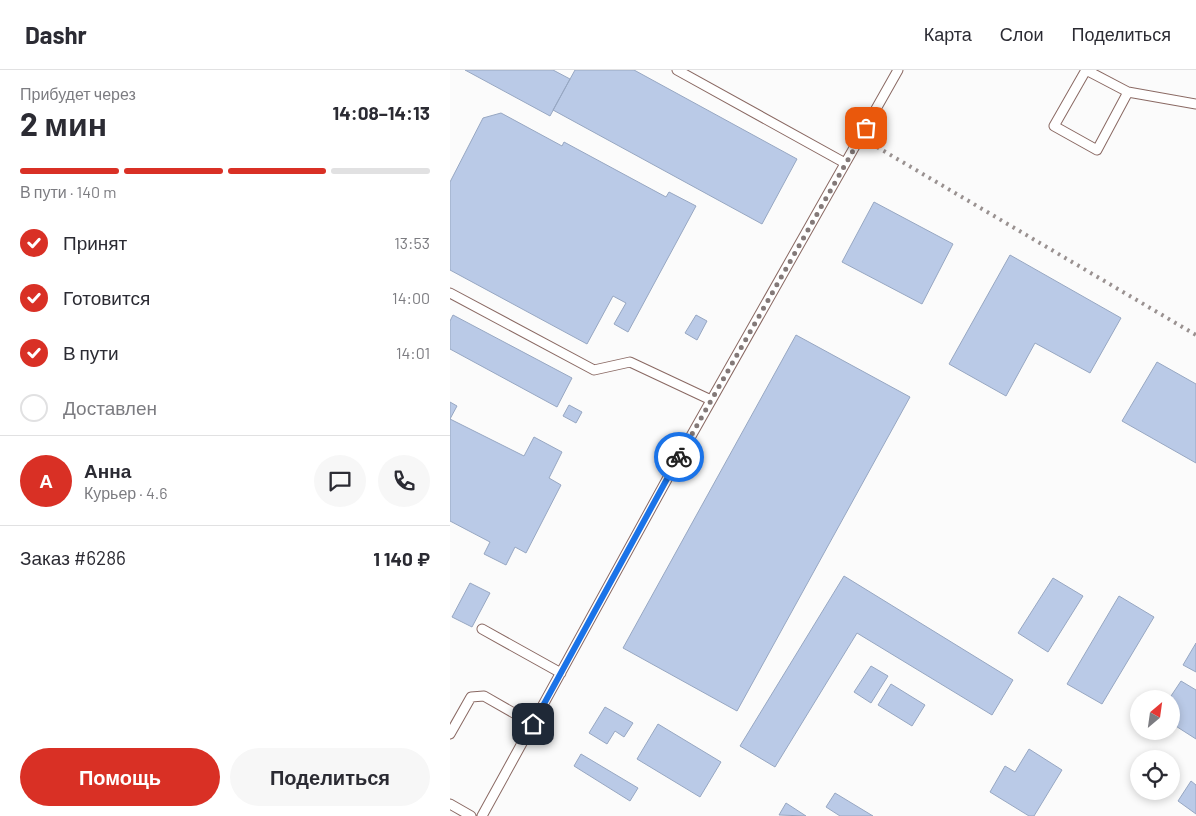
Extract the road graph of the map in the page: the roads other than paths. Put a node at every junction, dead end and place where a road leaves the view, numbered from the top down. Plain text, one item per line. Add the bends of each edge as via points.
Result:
1 (677, 70) edge
2 (898, 70) edge
3 (1086, 70) edge
4 (1128, 92) junction
5 (1195, 103) edge
6 (846, 163) junction
7 (450, 293) edge
8 (712, 400) junction
9 (482, 629) dead end
10 (561, 673) junction
11 (533, 724) junction
12 (450, 734) edge
13 (450, 804) edge
14 (471, 816) edge
15 (482, 816) edge

1 - 6 lane
2 - 6 lane
3 - 4 lane
3 - 4 lane via 1054,126 1097,150
4 - 5 lane
6 - 8 lane
7 - 8 lane via 594,370 630,362
8 - 10 lane
9 - 10 lane
10 - 11 lane
11 - 12 lane via 484,696 471,697
11 - 15 lane
13 - 14 lane

